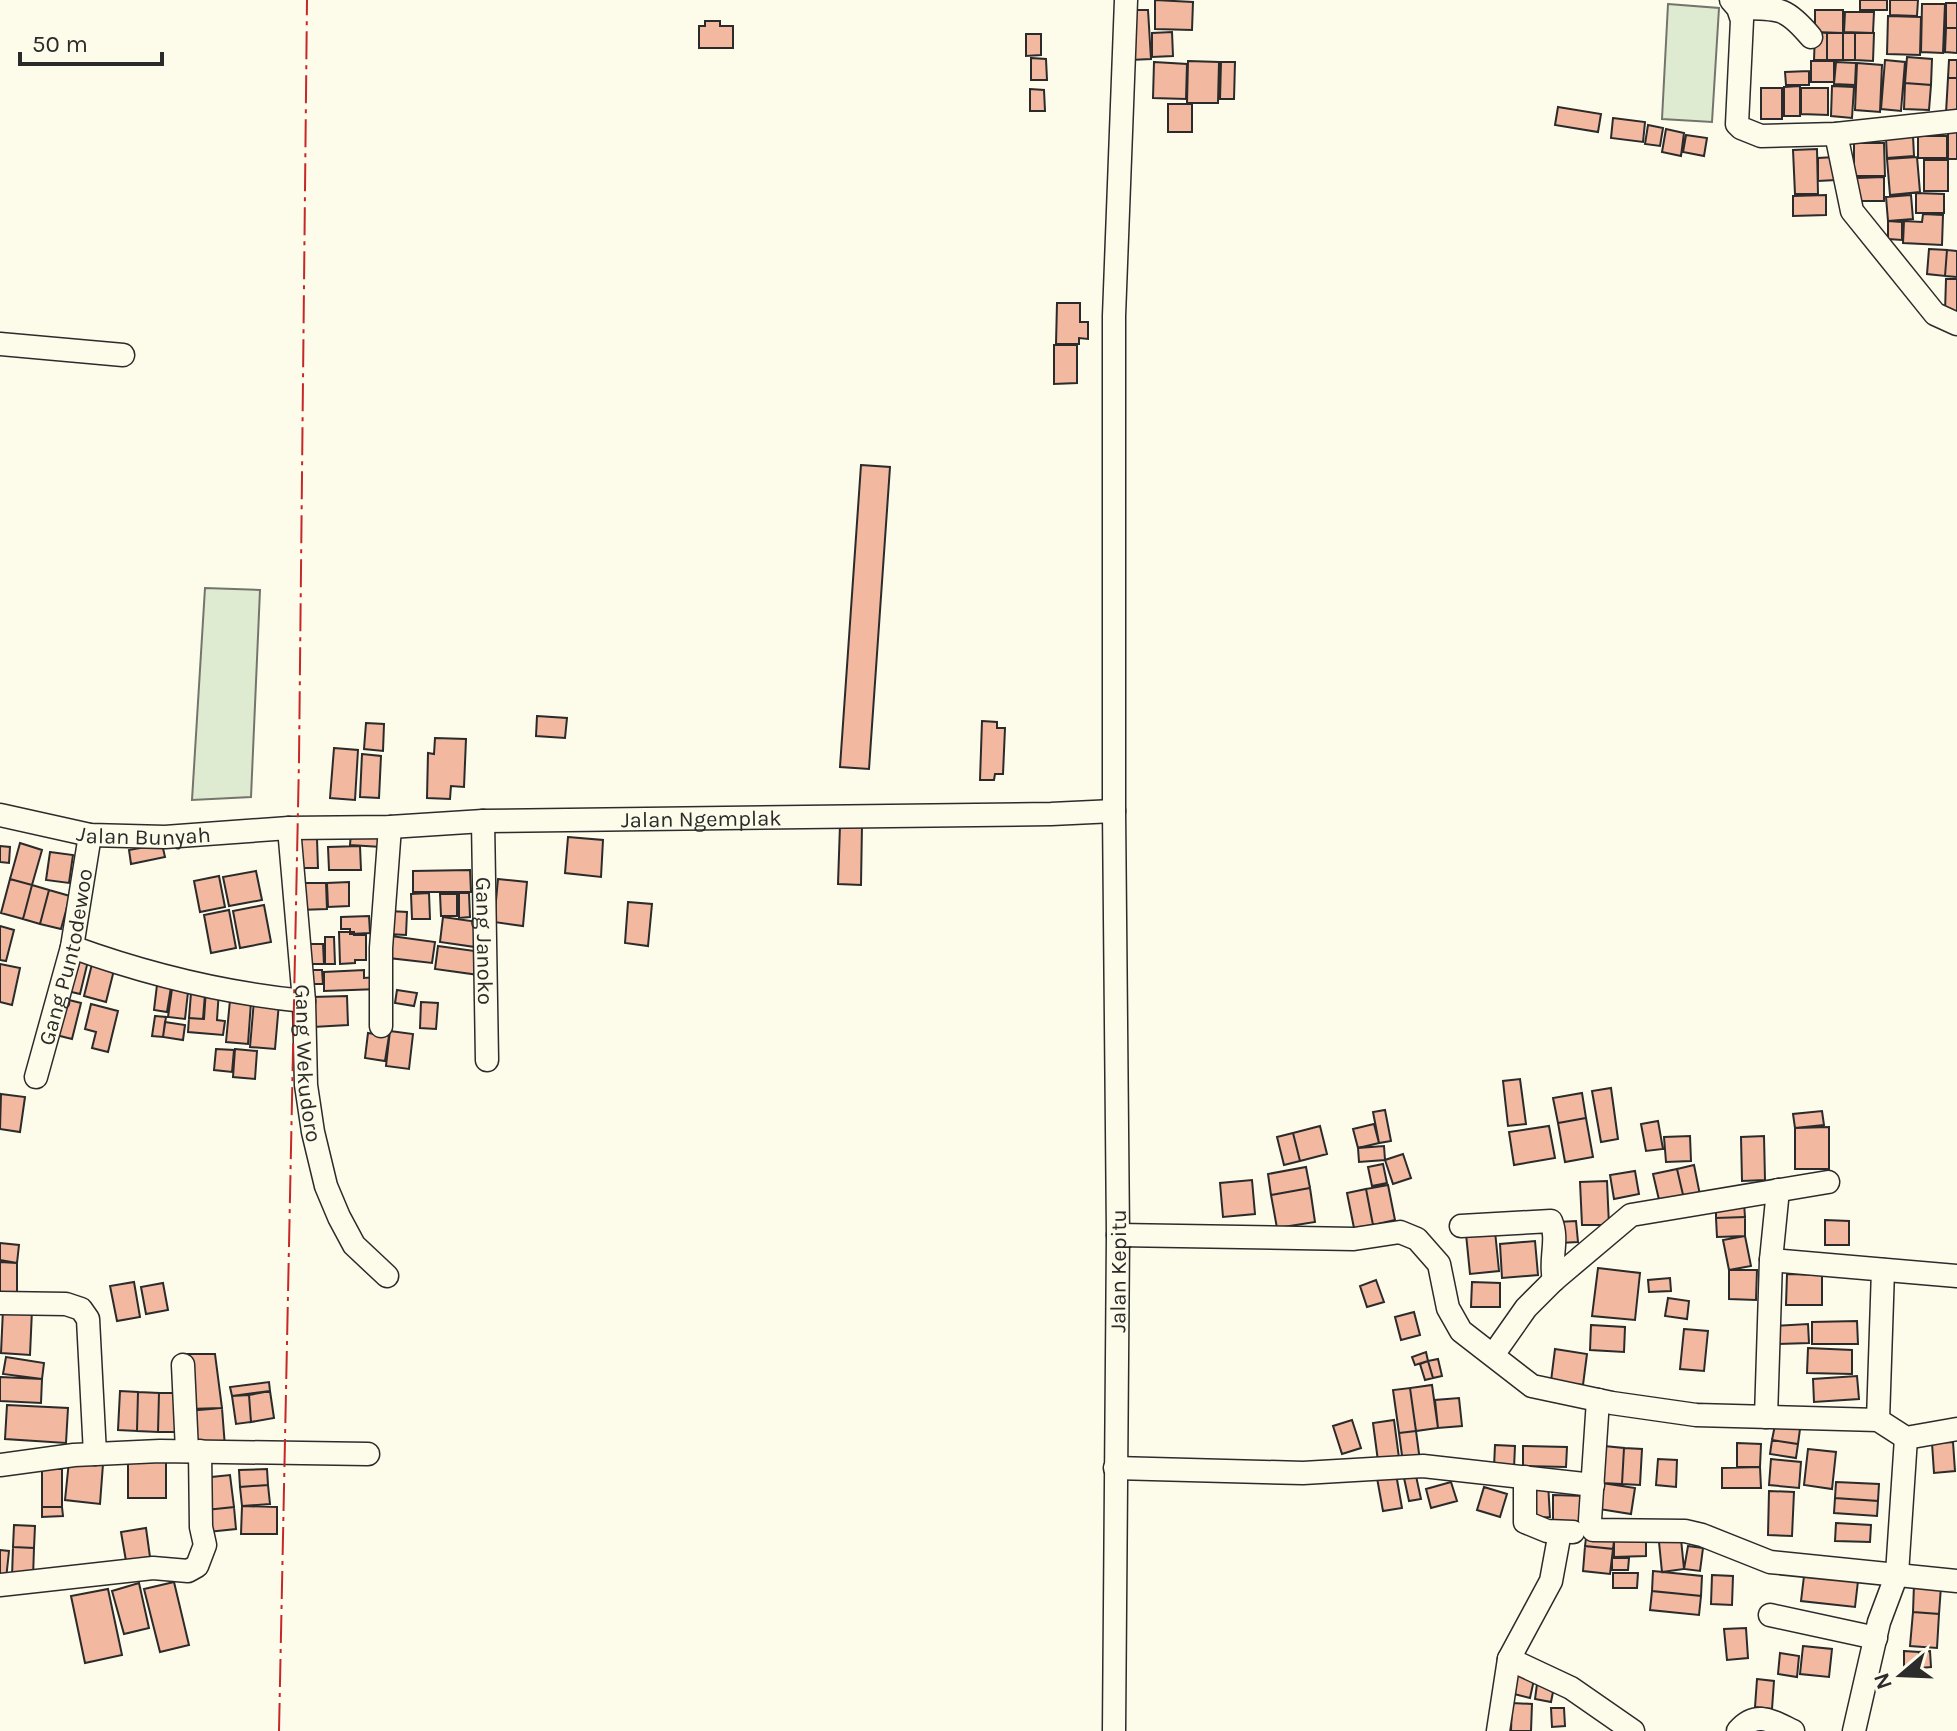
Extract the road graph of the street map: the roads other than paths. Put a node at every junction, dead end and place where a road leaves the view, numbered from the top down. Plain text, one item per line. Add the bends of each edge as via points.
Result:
1 (1126, 0) edge
2 (1734, 4) edge
3 (1811, 37) dead end
4 (1957, 121) edge
5 (1836, 134) junction
6 (1957, 324) edge
7 (0, 344) edge
8 (123, 355) dead end
9 (1114, 811) junction
10 (0, 815) edge
11 (483, 821) junction
12 (390, 827) junction
13 (289, 828) junction
14 (90, 835) junction
15 (72, 947) junction
16 (304, 1001) junction
17 (381, 1026) dead end
18 (487, 1060) dead end
19 (36, 1077) dead end
20 (1828, 1182) dead end
21 (1778, 1190) junction
22 (1461, 1226) dead end
23 (1118, 1235) junction
24 (1771, 1260) junction
25 (1883, 1270) junction
26 (387, 1276) dead end
27 (1957, 1276) edge
28 (1554, 1280) junction
29 (0, 1303) edge
30 (1493, 1355) junction
31 (183, 1365) dead end
32 (1598, 1400) junction
33 (1766, 1417) junction
34 (1878, 1420) junction
35 (1957, 1429) edge
36 (1906, 1438) junction
37 (193, 1451) junction
38 (95, 1454) junction
39 (368, 1454) dead end
40 (0, 1465) edge
41 (1115, 1468) junction
42 (1525, 1477) junction
43 (1593, 1485) junction
44 (1593, 1530) junction
45 (1560, 1532) junction
46 (1897, 1574) junction
47 (1957, 1581) edge
48 (0, 1585) edge
49 (1770, 1615) dead end
50 (1876, 1638) junction
51 (1514, 1650) junction
52 (1114, 1731) edge
53 (1498, 1731) edge
54 (1633, 1731) edge
55 (1738, 1731) edge
56 (1793, 1731) edge
57 (1854, 1731) edge

1 - 9 street, Jalan Kepitu via 1114,316
2 - 3 street via 1784,11
2 - 5 street via 1742,20 1739,126 1761,136
4 - 5 street
5 - 6 street via 1852,211 1935,314
7 - 8 street
9 - 11 street, Jalan Ngemplak
9 - 23 street, Jalan Kepitu
10 - 14 street, Jalan Bunyah
11 - 12 street, Jalan Ngemplak
11 - 18 street, Gang Janoko
12 - 13 street, Jalan Ngemplak
12 - 17 street
13 - 14 street, Jalan Bunyah via 165,837
13 - 16 street, Gang Wekudoro
14 - 15 street, Gang Puntodewoo
15 - 16 street via 177,980
15 - 19 street, Gang Puntodewoo
16 - 26 street, Gang Wekudoro via 306,1085 326,1186 354,1245
20 - 21 street
21 - 24 street
21 - 28 street via 1631,1215
22 - 28 street via 1551,1221
23 - 30 street via 1354,1239 1400,1232 1417,1239 1439,1264 1448,1308 1461,1331
23 - 41 street, Jalan Kepitu
24 - 25 street
24 - 33 street
25 - 27 street
25 - 34 street
28 - 30 street via 1526,1308
29 - 38 street via 66,1304 81,1309 88,1319
30 - 32 street via 1532,1386
31 - 37 street
32 - 33 street via 1696,1415
32 - 43 street
33 - 34 street
34 - 36 street
35 - 36 street
36 - 46 street
37 - 38 street
37 - 39 street
37 - 48 street via 205,1545 197,1566 188,1571 153,1568
38 - 40 street
41 - 42 street via 1303,1473 1423,1466
41 - 52 street, Jalan Kepitu
42 - 43 street
42 - 45 street via 1525,1522
43 - 44 street
44 - 45 street
44 - 46 street via 1685,1531 1770,1562
45 - 51 street via 1551,1581
46 - 47 street
46 - 50 street
49 - 50 street
50 - 57 street
51 - 53 street
51 - 54 street
55 - 56 street via 1768,1718

